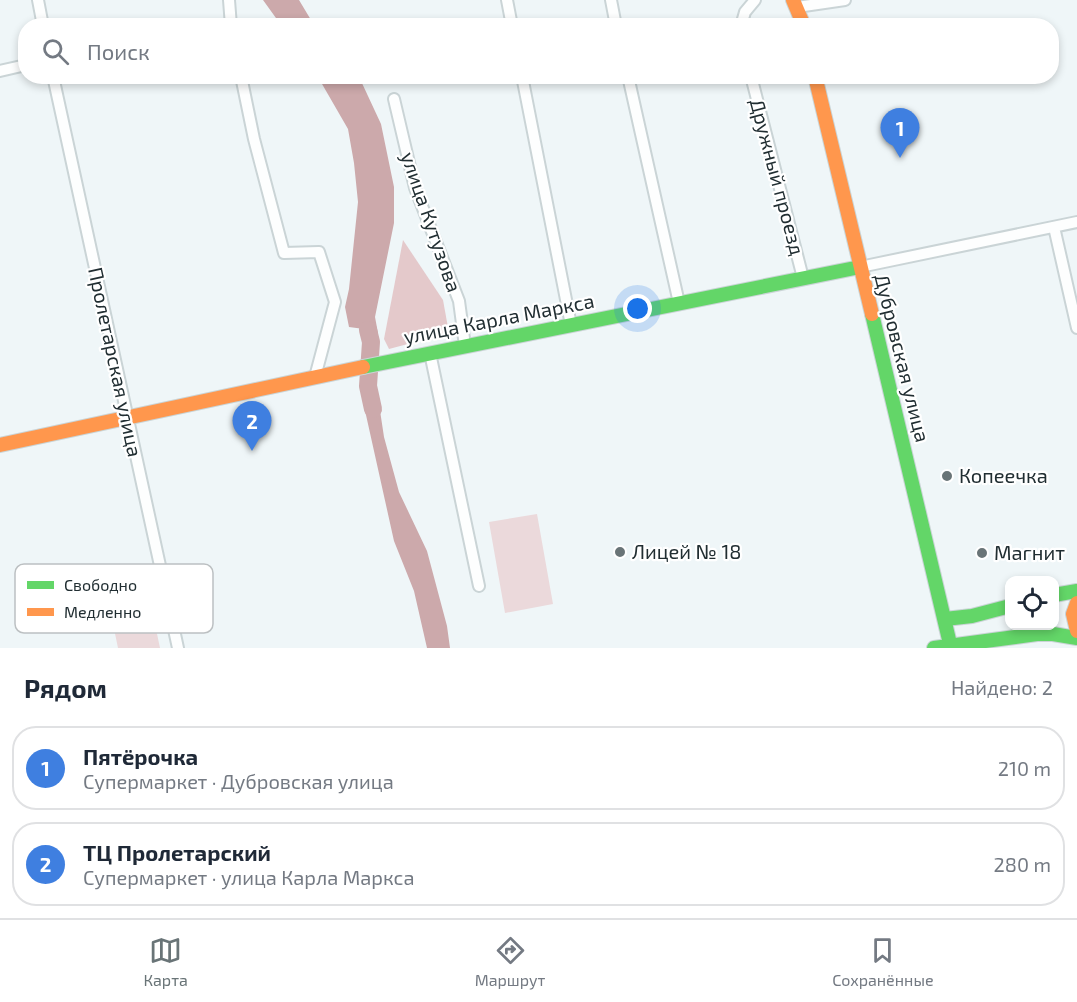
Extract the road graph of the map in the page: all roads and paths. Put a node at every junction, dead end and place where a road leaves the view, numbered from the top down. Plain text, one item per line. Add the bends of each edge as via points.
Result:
1 (38, 0) edge
2 (229, 0) edge
3 (507, 0) edge
4 (611, 0) edge
5 (755, 0) edge
6 (845, 0) edge
7 (795, 3) edge
8 (41, 18) edge
9 (230, 18) edge
10 (510, 18) edge
11 (614, 18) edge
12 (743, 18) edge
13 (801, 18) edge
14 (18, 67) edge
15 (0, 71) edge
16 (55, 84) edge
17 (243, 84) edge
18 (524, 84) edge
19 (630, 84) edge
20 (753, 84) edge
21 (817, 84) edge
22 (394, 99) dead end
23 (1077, 222) edge
24 (1054, 227) junction
25 (860, 267) junction
26 (803, 278) junction
27 (679, 303) junction
28 (571, 325) junction
29 (1077, 328) edge
30 (465, 345) junction
31 (430, 353) junction
32 (322, 375) junction
33 (126, 418) junction
34 (0, 445) edge
35 (159, 564) edge
36 (479, 586) dead end
37 (1077, 591) edge
38 (1059, 594) edge
39 (1077, 603) edge
40 (1005, 607) edge
41 (945, 619) junction
42 (1077, 630) edge
43 (175, 633) edge
44 (1077, 638) edge
45 (951, 647) edge
46 (178, 648) edge
47 (934, 648) edge

1 - 8 street
2 - 9 street
3 - 10 street
4 - 11 street
5 - 12 street
6 - 7 street
7 - 13 main road
14 - 15 street
16 - 33 street, Пролетарская улица
17 - 32 street via 284,253 319,252 334,302
18 - 28 street
19 - 27 street
20 - 26 street, Дружный проезд
21 - 25 main road, Дубровская улица
22 - 30 street, улица Кутузова via 415,188 459,301
23 - 24 street, улица Карла Маркса
24 - 25 street, улица Карла Маркса
24 - 29 street
25 - 26 main road, улица Карла Маркса
25 - 41 main road, Дубровская улица
26 - 27 main road, улица Карла Маркса
27 - 28 main road, улица Карла Маркса
28 - 30 main road, улица Карла Маркса
30 - 31 main road, улица Карла Маркса
31 - 32 main road, улица Карла Маркса
31 - 36 street
32 - 33 main road, улица Карла Маркса
33 - 34 main road, улица Карла Маркса
33 - 35 street, Пролетарская улица
37 - 38 main road
39 - 42 main road via 1073,614
40 - 41 main road
41 - 45 main road, Дубровская улица
43 - 46 street, Пролетарская улица
44 - 45 main road via 1037,634
45 - 47 main road

